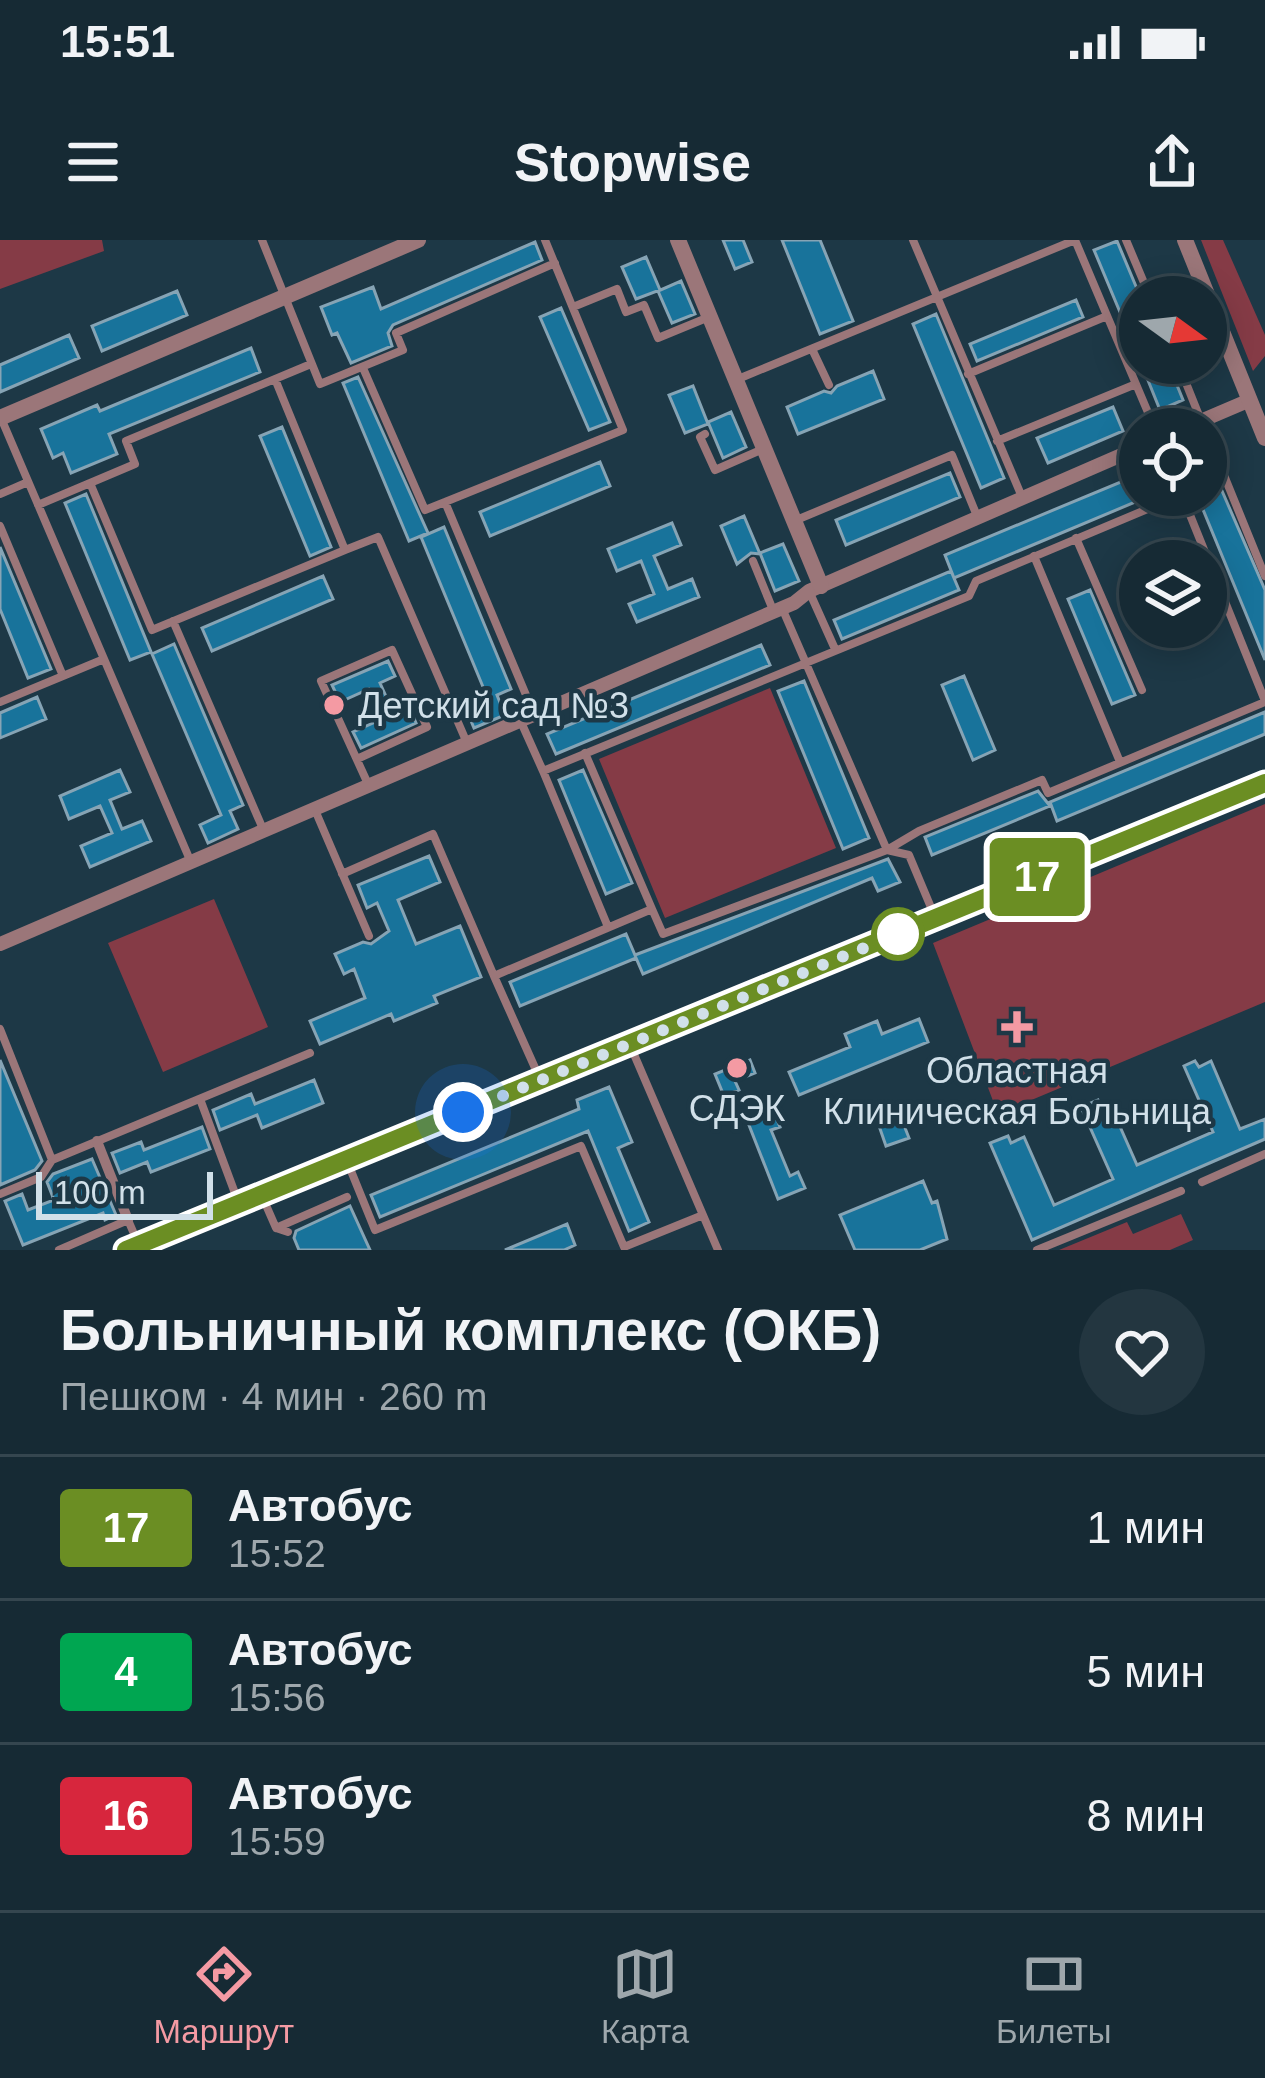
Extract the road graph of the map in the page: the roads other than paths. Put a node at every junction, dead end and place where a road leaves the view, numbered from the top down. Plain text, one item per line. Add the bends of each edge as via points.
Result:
1 (262, 240) edge
2 (418, 240) edge
3 (545, 240) edge
4 (678, 240) edge
5 (914, 240) edge
6 (1033, 240) edge
7 (1075, 240) edge
8 (1126, 240) edge
9 (1185, 240) edge
10 (1040, 254) junction
11 (555, 263) junction
12 (1141, 276) edge
13 (937, 297) junction
14 (284, 298) junction
15 (573, 307) junction
16 (1107, 316) junction
17 (710, 317) junction
18 (1119, 344) edge
19 (812, 348) junction
20 (311, 364) junction
21 (363, 368) junction
22 (968, 374) junction
23 (275, 379) junction
24 (736, 380) junction
25 (1136, 384) joint
26 (1265, 385) edge
27 (829, 386) dead end
28 (1248, 396) junction
29 (1146, 408) edge
30 (1227, 411) edge
31 (0, 418) edge
32 (700, 437) dead end
33 (1265, 438) edge
34 (997, 441) junction
35 (764, 448) junction
36 (1119, 456) edge
37 (28, 482) junction
38 (90, 483) junction
39 (1227, 483) edge
40 (0, 494) edge
41 (1023, 498) junction
42 (446, 502) junction
43 (38, 505) junction
44 (1130, 516) edge
45 (1190, 516) edge
46 (978, 518) junction
47 (794, 521) junction
48 (0, 526) edge
49 (1076, 538) junction
50 (345, 550) junction
51 (1034, 556) junction
52 (753, 562) dead end
53 (1265, 576) edge
54 (815, 588) junction
55 (784, 603) junction
56 (173, 621) junction
57 (835, 650) junction
58 (104, 659) junction
59 (805, 661) junction
60 (63, 676) junction
61 (1142, 690) dead end
62 (1265, 701) edge
63 (0, 702) edge
64 (527, 717) junction
65 (467, 743) junction
66 (585, 753) junction
67 (357, 759) junction
68 (1120, 763) junction
69 (543, 771) junction
70 (1265, 783) edge
71 (369, 785) junction
72 (314, 808) junction
73 (263, 831) junction
74 (887, 850) junction
75 (191, 862) junction
76 (342, 874) junction
77 (652, 910) junction
78 (936, 918) junction
79 (608, 927) junction
80 (369, 935) dead end
81 (0, 944) edge
82 (494, 976) junction
83 (0, 1029) edge
84 (630, 1043) junction
85 (310, 1052) dead end
86 (541, 1080) junction
87 (200, 1099) junction
88 (97, 1142) junction
89 (1265, 1155) edge
90 (52, 1160) junction
91 (347, 1160) junction
92 (1202, 1182) dead end
93 (1181, 1191) dead end
94 (0, 1194) edge
95 (261, 1195) junction
96 (346, 1197) dead end
97 (239, 1204) junction
98 (703, 1215) junction
99 (128, 1220) junction
100 (276, 1228) junction
101 (288, 1232) dead end
102 (132, 1248) edge
103 (620, 1248) edge
104 (58, 1250) edge
105 (718, 1250) edge
106 (1037, 1250) edge

1 - 14 lane
2 - 14 street
3 - 11 lane
4 - 17 street
5 - 13 lane
6 - 10 lane
7 - 10 lane
7 - 16 lane
8 - 12 lane
9 - 28 street
10 - 13 lane
11 - 15 lane
11 - 21 lane via 396,333 403,350
13 - 19 lane
13 - 22 lane
14 - 20 lane
14 - 31 street
15 - 17 lane via 617,289 626,312 644,305 658,338
15 - 42 lane via 623,430
16 - 18 lane
16 - 22 lane
17 - 24 street
19 - 24 lane
19 - 27 lane
20 - 21 lane via 320,384
20 - 23 lane
21 - 42 lane via 424,510
22 - 34 lane
23 - 38 lane via 126,441 135,464
23 - 50 lane
24 - 35 street
25 - 29 lane
25 - 34 lane
26 - 28 lane
28 - 30 street
28 - 33 street
31 - 37 lane
32 - 35 lane via 715,470
34 - 41 lane
35 - 47 street
36 - 41 street
37 - 40 lane
37 - 43 lane
38 - 43 lane
38 - 56 lane via 152,630
39 - 53 lane
41 - 46 street
42 - 64 lane
43 - 58 lane
44 - 49 lane
45 - 62 lane
46 - 47 lane via 952,455
46 - 54 street
47 - 54 street
48 - 60 lane
49 - 51 lane
49 - 61 lane
50 - 56 lane
50 - 65 lane via 378,538
51 - 57 lane via 976,581 969,596
51 - 68 lane
52 - 55 lane
54 - 55 street
54 - 57 lane
55 - 59 lane
55 - 64 street
56 - 73 lane
57 - 59 lane
58 - 60 lane
58 - 75 lane
59 - 66 lane
59 - 74 lane
60 - 63 lane
62 - 68 lane
64 - 65 street
64 - 69 lane
65 - 71 street
66 - 69 lane
66 - 77 lane
67 - 67 lane via 321,681 392,650 427,728
67 - 71 lane
68 - 74 lane via 1048,793 1042,780
69 - 79 lane
70 - 78 main road
71 - 72 street
72 - 73 street
72 - 76 lane
73 - 75 street
74 - 77 lane via 663,934
74 - 78 lane via 909,855
75 - 81 street
76 - 80 lane
76 - 82 lane via 433,834
77 - 79 lane
78 - 84 main road
79 - 82 lane
82 - 86 lane
83 - 90 lane
84 - 86 main road
84 - 98 lane
85 - 87 lane
86 - 91 main road
87 - 88 lane
87 - 97 lane
88 - 90 lane
88 - 99 street
89 - 92 lane
90 - 94 lane via 41,1177
91 - 95 main road
91 - 103 lane via 375,1230 581,1146
93 - 106 lane
95 - 97 main road
95 - 100 lane
96 - 100 lane
97 - 102 main road
98 - 103 lane
98 - 105 lane
99 - 102 lane
99 - 104 lane
100 - 101 lane

